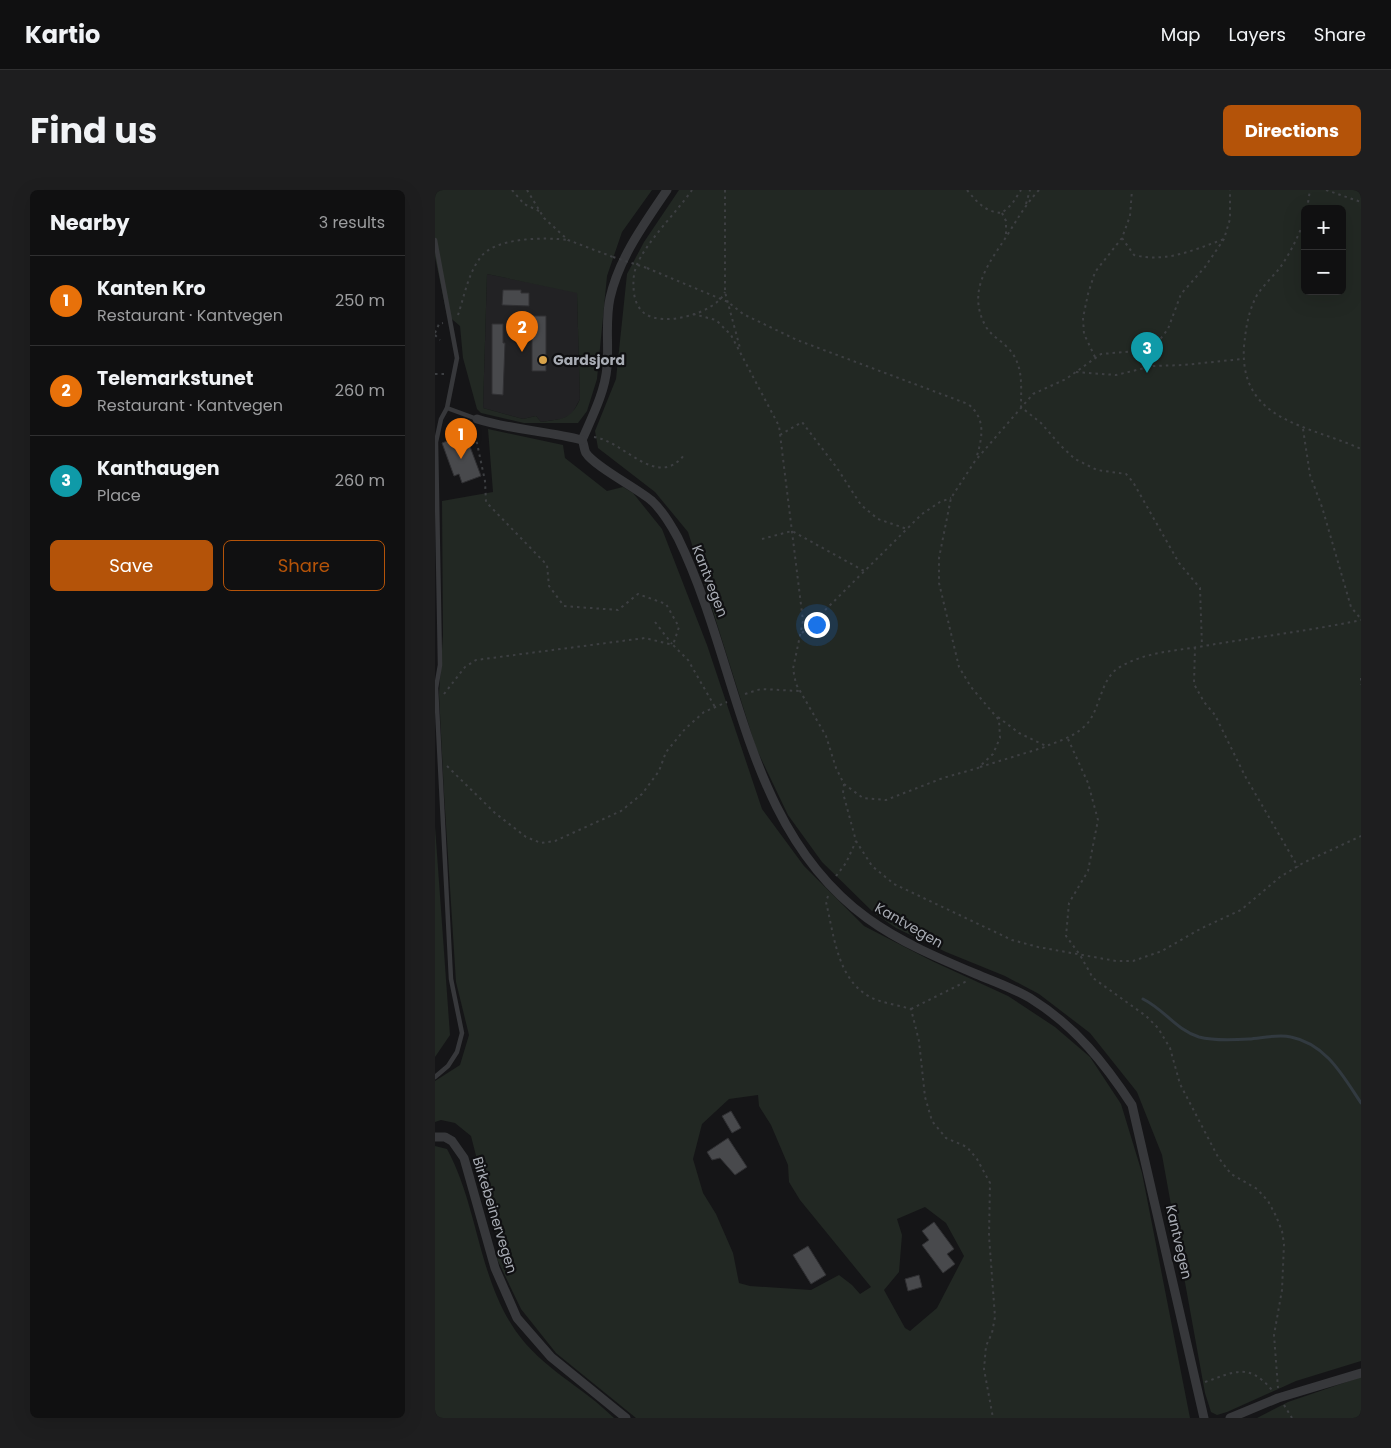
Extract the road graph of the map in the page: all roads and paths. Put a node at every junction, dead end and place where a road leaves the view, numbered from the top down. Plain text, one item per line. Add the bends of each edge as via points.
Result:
1 (511, 190) edge
2 (527, 190) edge
3 (667, 190) edge
4 (692, 190) edge
5 (725, 190) edge
6 (967, 190) edge
7 (1021, 190) edge
8 (1030, 190) edge
9 (1039, 190) edge
10 (1132, 190) edge
11 (1230, 190) edge
12 (1310, 190) edge
13 (1325, 190) edge
14 (1361, 202) edge
15 (1025, 205) junction
16 (1308, 205) edge
17 (539, 212) junction
18 (1002, 213) junction
19 (1301, 230) edge
20 (1006, 237) junction
21 (1123, 238) junction
22 (1224, 239) junction
23 (435, 240) edge
24 (568, 240) junction
25 (725, 292) junction
26 (722, 299) junction
27 (728, 302) junction
28 (693, 314) junction
29 (450, 320) junction
30 (451, 329) junction
31 (435, 334) edge
32 (440, 340) dead end
33 (741, 351) junction
34 (1095, 357) junction
35 (1243, 358) junction
36 (1077, 372) junction
37 (454, 373) junction
38 (435, 374) edge
39 (1021, 407) junction
40 (447, 408) junction
41 (475, 418) junction
42 (1302, 428) junction
43 (780, 435) junction
44 (582, 440) junction
45 (1361, 449) edge
46 (684, 455) dead end
47 (975, 461) junction
48 (951, 498) junction
49 (907, 529) junction
50 (792, 531) junction
51 (762, 539) dead end
52 (866, 572) junction
53 (1361, 620) edge
54 (655, 622) dead end
55 (802, 633) junction
56 (673, 645) junction
57 (1202, 646) junction
58 (1195, 647) junction
59 (1361, 678) edge
60 (1361, 686) edge
61 (435, 687) edge
62 (800, 691) junction
63 (736, 697) junction
64 (437, 704) junction
65 (715, 707) junction
66 (995, 715) junction
67 (1068, 738) junction
68 (1046, 746) junction
69 (440, 756) junction
70 (978, 768) junction
71 (844, 784) junction
72 (1361, 836) edge
73 (856, 841) junction
74 (1298, 867) junction
75 (830, 885) junction
76 (1080, 955) junction
77 (980, 976) junction
78 (911, 1009) junction
79 (435, 1078) edge
80 (435, 1137) edge
81 (1361, 1373) edge
82 (1195, 1385) junction
83 (1278, 1398) junction
84 (626, 1418) edge
85 (993, 1418) edge
86 (1204, 1418) edge
87 (1230, 1418) edge
88 (1292, 1418) edge

1 - 17 path via 524,204
2 - 17 path
3 - 44 street via 625,257 610,298 607,369 598,404
4 - 28 path via 641,255 633,284 638,306 650,317 666,319
5 - 25 path
6 - 18 path via 978,204
7 - 18 path
8 - 15 path
9 - 15 path
10 - 21 path via 1130,216
11 - 22 path via 1230,218
12 - 16 path
13 - 14 path
15 - 20 path
17 - 24 path
18 - 20 path via 1006,220
19 - 35 path via 1281,267 1258,294 1247,321
20 - 39 path via 983,274 979,292 980,311 984,325 1007,346 1019,364
21 - 22 path via 1134,255 1148,259 1171,258
21 - 34 path via 1095,272 1088,294 1083,318 1084,334
22 - 34 path via 1181,294 1158,342 1147,349
23 - 29 lane
24 - 26 path, bridge
24 - 30 path via 526,239 501,244 480,256
25 - 26 path
25 - 27 path
26 - 27 path
26 - 28 path
27 - 33 path
27 - 47 path via 743,314 797,340 968,404 975,410 981,424 981,442
28 - 33 path via 724,326
29 - 30 lane
29 - 31 path via 439,324
30 - 37 lane via 457,358
31 - 32 path
33 - 43 path via 751,376 775,416
34 - 36 path
35 - 36 path via 1184,366 1153,366 1116,375
35 - 42 path via 1247,379 1257,398
36 - 39 path via 1033,394
37 - 38 path
37 - 40 lane
39 - 47 path
39 - 57 path via 1041,422 1075,459 1097,470 1127,474 1169,548 1200,588
40 - 41 lane
40 - 61 lane via 436,442 440,664
41 - 44 street via 523,431 553,432
41 - 56 path via 486,502 547,565 549,586 565,606 618,610 638,594 666,604 679,627
42 - 45 path
42 - 53 path via 1310,475 1351,607
43 - 49 path via 802,422 861,505 878,519
43 - 50 path
44 - 46 path via 596,436 637,459 663,468 670,468
44 - 63 street, Kantvegen via 587,453 652,501 671,523 696,581
47 - 48 path
48 - 49 path via 922,514
48 - 66 path via 939,558 939,583 959,666 971,687
49 - 52 path
50 - 51 path
50 - 52 path
50 - 55 path
52 - 55 path
53 - 57 path
54 - 56 path
55 - 62 path via 793,669
56 - 64 path via 645,638 476,660 465,667
56 - 65 path via 688,660
57 - 58 path
58 - 67 path via 1143,656 1118,668 1109,678 1086,724
58 - 74 path via 1194,684 1215,715 1245,776
59 - 60 path
61 - 64 lane
62 - 63 path via 761,689
62 - 71 path via 827,736
63 - 65 path
63 - 75 street, Kantvegen via 773,803 792,838
64 - 69 lane
65 - 69 path via 685,729 666,752 659,771 642,794 621,811 555,841 541,843 511,826
66 - 68 path via 1019,733
66 - 70 path via 1001,726 1000,738 993,754
67 - 68 path
67 - 76 path via 1088,783 1098,820 1088,871 1069,902 1066,936
68 - 70 path
69 - 79 lane via 451,979 462,1032 457,1052
70 - 71 path via 886,800 863,798
71 - 73 path via 843,793
72 - 74 path
73 - 75 path via 846,864
73 - 76 path via 872,866 894,884 1012,940
74 - 76 path via 1280,877 1241,910 1162,951 1133,961
75 - 77 street, Kantvegen via 866,918 899,938
75 - 78 path via 826,902 838,955 853,985 871,997
76 - 83 path via 1093,978 1158,1028 1170,1048 1180,1084 1217,1157 1231,1174 1257,1189 1276,1216 1284,1244 1282,1290 1274,1334
77 - 78 path via 947,989
77 - 82 street, Kantvegen via 1033,1000 1072,1029 1106,1065 1132,1105 1155,1195
78 - 85 path via 932,1121 946,1138 967,1147 990,1183 989,1236 995,1317 986,1346 985,1369
80 - 84 street, Birkebeinervegen via 452,1141 464,1158 495,1268 517,1318 551,1357
81 - 83 street
82 - 83 path via 1240,1370 1261,1378
82 - 86 street, Kantvegen
83 - 87 street
83 - 88 path

